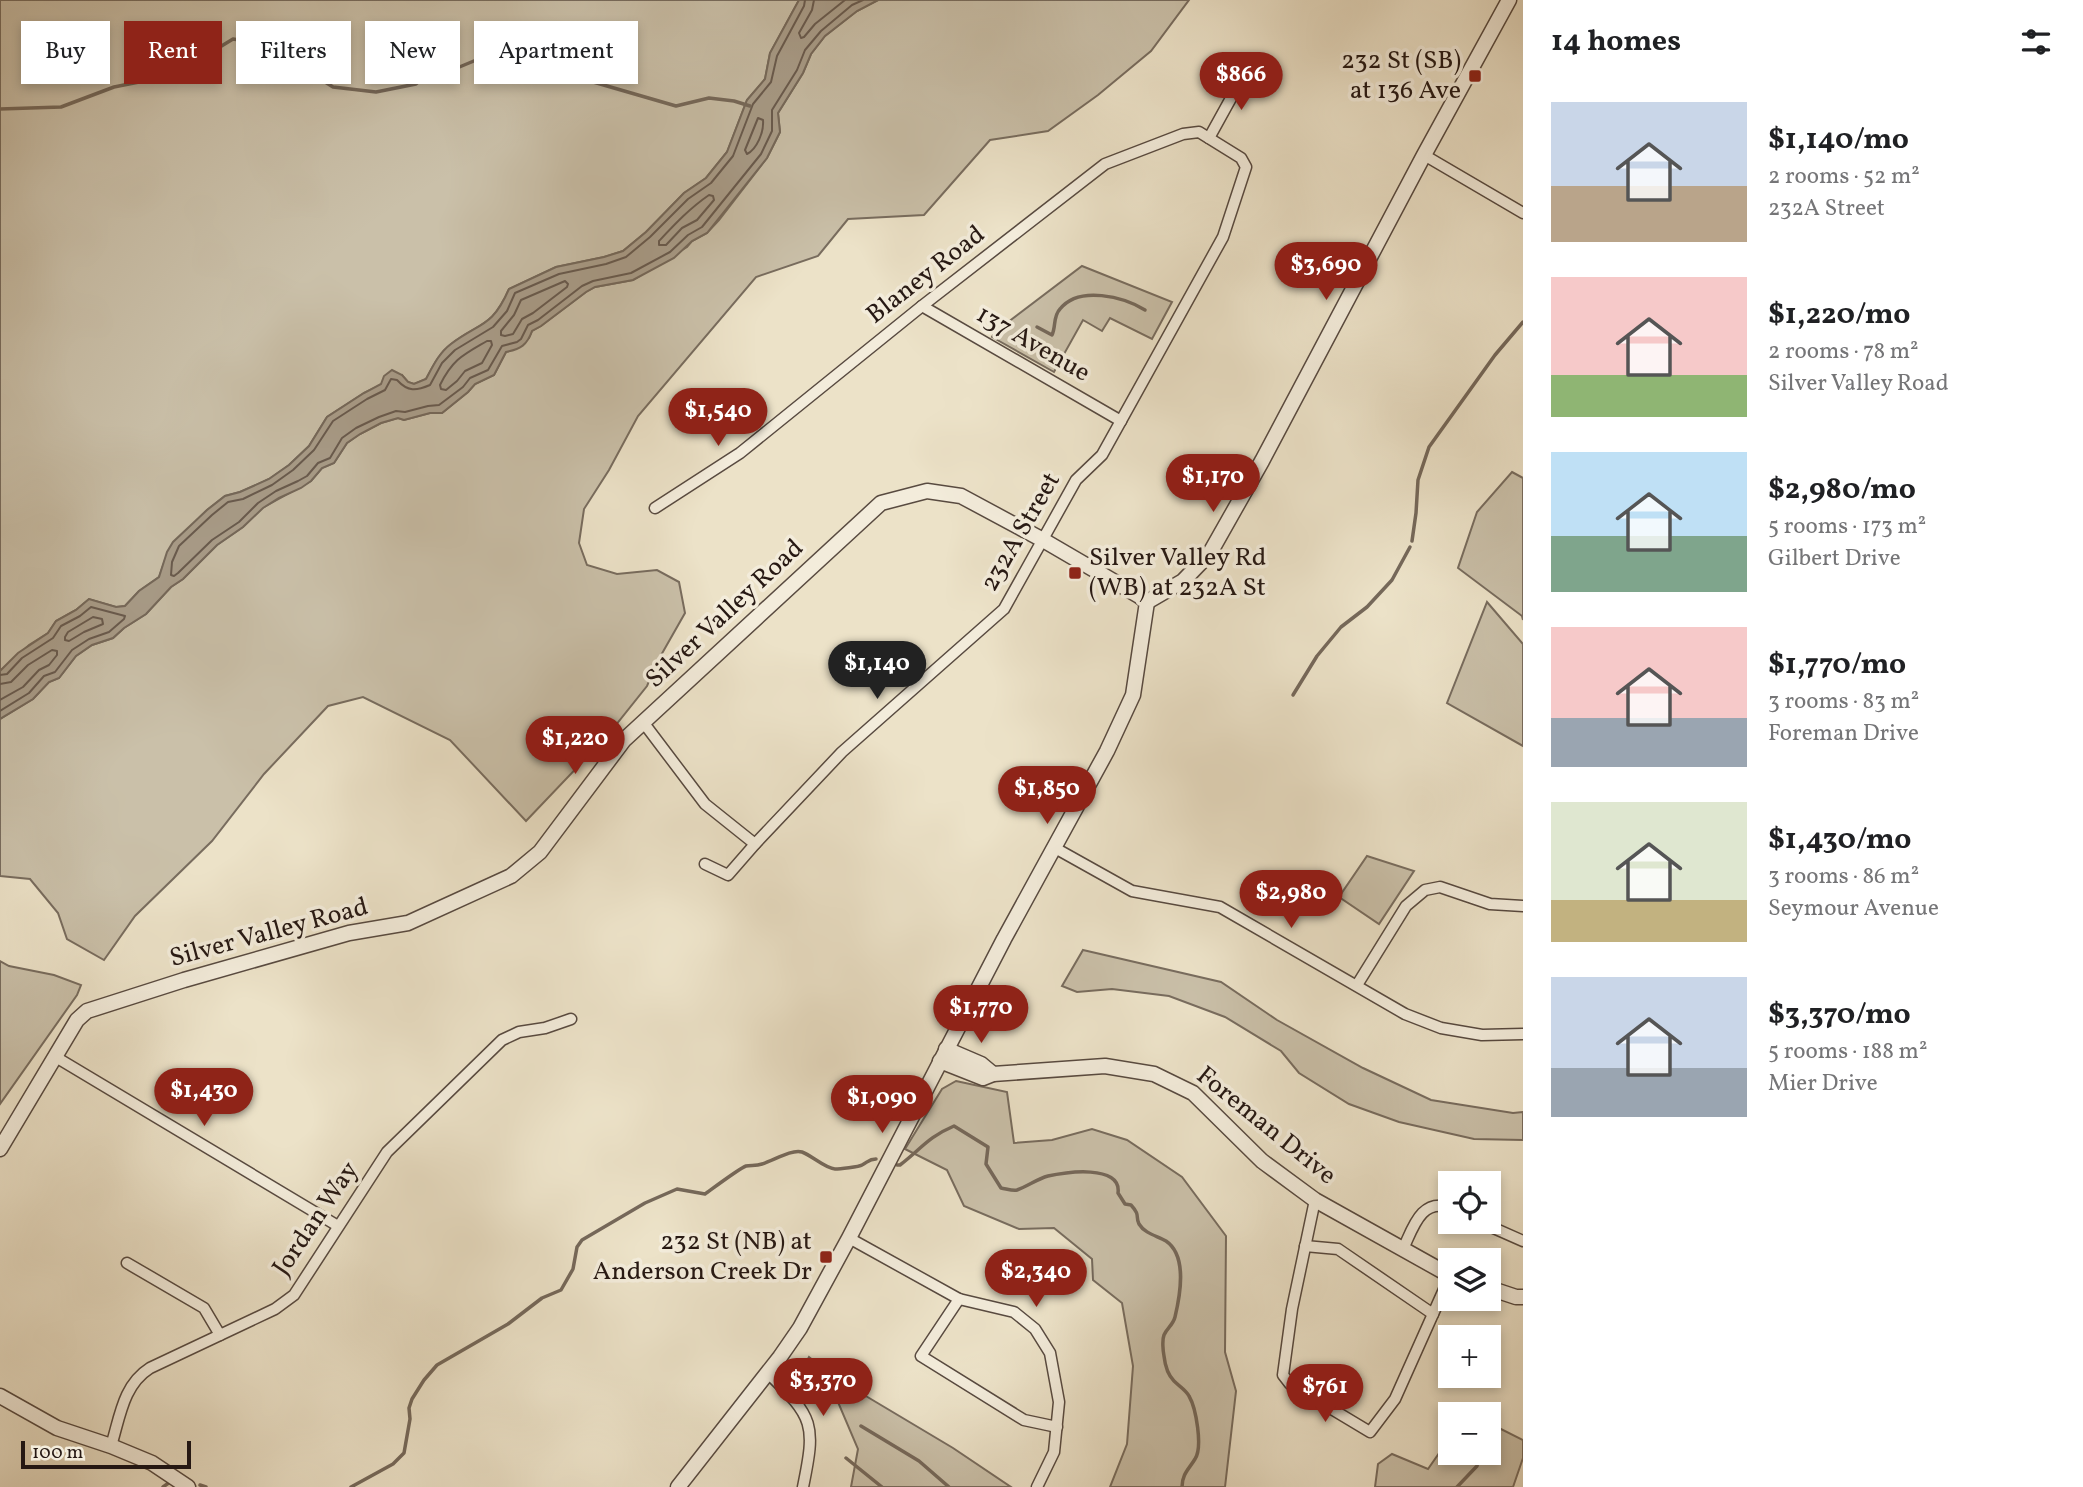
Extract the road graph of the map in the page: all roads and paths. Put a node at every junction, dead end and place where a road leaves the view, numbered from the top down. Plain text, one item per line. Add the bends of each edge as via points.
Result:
1 (1509, 0) edge
2 (1246, 71) dead end
3 (1209, 138) junction
4 (1424, 155) junction
5 (1241, 158) joint
6 (1523, 213) edge
7 (922, 306) junction
8 (1121, 421) junction
9 (655, 508) dead end
10 (1043, 540) junction
11 (1147, 602) junction
12 (643, 722) junction
13 (755, 844) junction
14 (1055, 848) junction
15 (705, 864) dead end
16 (1523, 906) edge
17 (1357, 985) junction
18 (571, 1019) dead end
19 (1523, 1034) edge
20 (943, 1055) junction
21 (54, 1056) junction
22 (0, 1149) edge
23 (1315, 1200) junction
24 (1438, 1206) edge
25 (338, 1226) junction
26 (1501, 1231) edge
27 (849, 1238) junction
28 (1523, 1241) edge
29 (1305, 1246) junction
30 (1403, 1249) junction
31 (127, 1263) dead end
32 (1438, 1269) edge
33 (1501, 1292) edge
34 (1523, 1297) edge
35 (958, 1299) junction
36 (1438, 1303) edge
37 (1433, 1314) junction
38 (220, 1335) junction
39 (768, 1373) junction
40 (0, 1396) edge
41 (1057, 1427) junction
42 (111, 1446) junction
43 (188, 1487) edge
44 (678, 1487) edge
45 (803, 1487) edge
46 (1037, 1487) edge

1 - 4 street
2 - 3 street
3 - 5 street, Blaney Road
3 - 7 street, Blaney Road via 1199,132 1183,134 1105,164
4 - 6 street
4 - 11 street via 1210,553 1183,582
5 - 8 street, 232A Street via 1246,167 1223,237
7 - 8 street, 137 Avenue
7 - 9 street, Blaney Road via 740,453
8 - 10 street, 232A Street via 1099,459 1076,480
10 - 11 street, Silver Valley Road
10 - 12 street, Silver Valley Road via 961,496 927,491 881,503
10 - 13 street, 232A Street via 1004,609 842,752
11 - 14 street via 1133,695
12 - 13 street via 705,804
12 - 21 street, Silver Valley Road via 624,740 540,852 511,876 408,923 349,933 97,1007 77,1020
13 - 15 street, 232A Street via 728,875
14 - 17 street via 1132,891 1220,907
14 - 20 street
16 - 17 street via 1490,904 1440,887 1425,890 1406,906
17 - 19 street via 1405,1014 1441,1028 1482,1035
18 - 25 street, Jordan Way via 511,1035 492,1048 396,1143
20 - 23 street, Foreman Drive via 983,1079 993,1074 1105,1066 1154,1074 1192,1093 1262,1161
20 - 27 street
21 - 22 street, Silver Valley Road
21 - 25 street
23 - 29 street
23 - 30 street, Foreman Drive
24 - 30 street via 1418,1217
25 - 38 street, Jordan Way via 294,1295
26 - 28 street
27 - 35 street
27 - 39 street via 800,1328
29 - 37 street via 1338,1249
29 - 37 street via 1283,1374 1290,1384 1370,1432 1395,1399
30 - 32 street, Foreman Drive
31 - 38 street via 204,1308
33 - 34 street
35 - 41 street via 1014,1312 1035,1329 1050,1353 1059,1402
35 - 41 street via 921,1356 1024,1420
36 - 37 street
38 - 42 street, Jordan Way via 138,1376 128,1388
39 - 44 street
39 - 45 street via 794,1398 808,1423 810,1445
40 - 42 street via 57,1428
41 - 46 street via 1054,1452
42 - 43 street via 152,1463

